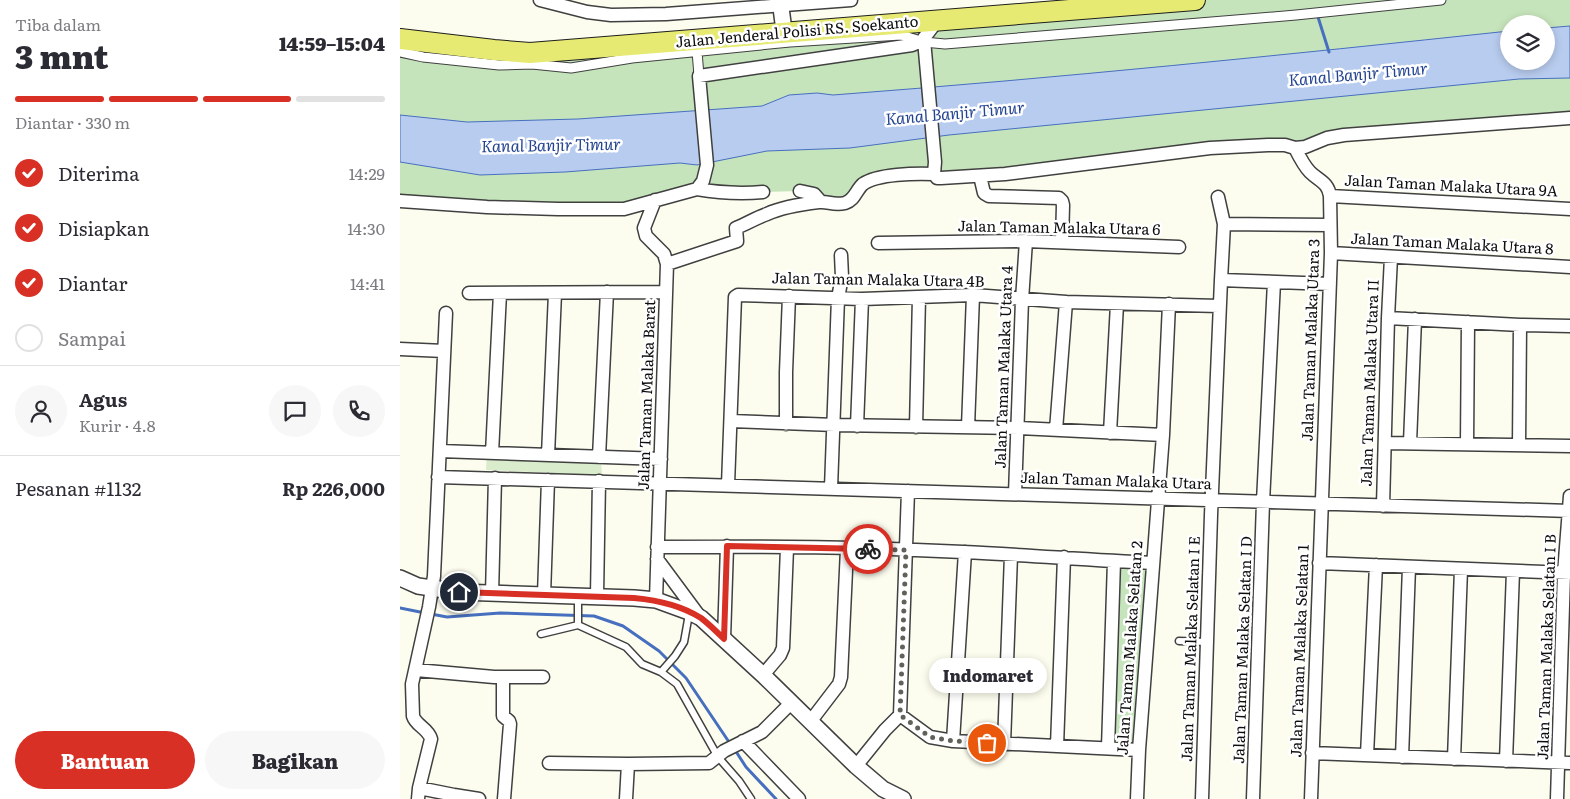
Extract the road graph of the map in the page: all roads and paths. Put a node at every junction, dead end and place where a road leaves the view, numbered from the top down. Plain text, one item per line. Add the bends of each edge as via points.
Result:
1 (540, 0) edge
2 (851, 0) edge
3 (1043, 0) edge
4 (1195, 0) edge
5 (1441, 0) edge
6 (781, 9) edge
7 (400, 29) edge
8 (921, 37) junction
9 (400, 39) edge
10 (697, 51) junction
11 (400, 52) edge
12 (699, 76) junction
13 (1570, 118) edge
14 (1295, 148) junction
15 (935, 168) junction
16 (980, 176) junction
17 (697, 189) junction
18 (800, 191) dead end
19 (762, 192) dead end
20 (1330, 196) junction
21 (1218, 197) dead end
22 (655, 200) junction
23 (400, 201) edge
24 (821, 202) junction
25 (1570, 209) edge
26 (1224, 224) junction
27 (1330, 225) junction
28 (1026, 240) junction
29 (1062, 242) junction
30 (878, 244) dead end
31 (1179, 247) dead end
32 (1331, 253) junction
33 (841, 254) dead end
34 (1391, 259) junction
35 (667, 264) junction
36 (1570, 267) edge
37 (1221, 280) junction
38 (1274, 282) junction
39 (1330, 284) junction
40 (607, 292) junction
41 (666, 292) junction
42 (469, 293) dead end
43 (500, 293) junction
44 (555, 293) junction
45 (973, 295) junction
46 (789, 296) junction
47 (919, 297) junction
48 (838, 298) junction
49 (862, 299) junction
50 (1022, 300) junction
51 (1066, 302) junction
52 (1117, 304) junction
53 (1169, 304) junction
54 (1219, 306) junction
55 (446, 313) dead end
56 (1388, 318) junction
57 (1415, 319) junction
58 (1468, 322) junction
59 (1520, 325) junction
60 (1570, 326) edge
61 (400, 349) edge
62 (444, 351) junction
63 (731, 421) junction
64 (786, 424) junction
65 (835, 426) junction
66 (857, 426) junction
67 (916, 427) junction
68 (968, 427) junction
69 (1019, 428) junction
70 (1056, 430) junction
71 (1110, 433) junction
72 (1163, 436) junction
73 (1384, 443) junction
74 (1410, 443) junction
75 (1467, 444) junction
76 (1519, 445) junction
77 (1570, 446) edge
78 (440, 451) junction
79 (492, 453) junction
80 (548, 455) junction
81 (599, 457) junction
82 (661, 459) junction
83 (438, 477) junction
84 (495, 478) junction
85 (548, 480) junction
86 (599, 481) junction
87 (660, 483) junction
88 (728, 485) junction
89 (832, 488) junction
90 (908, 491) junction
91 (1015, 494) junction
92 (1570, 496) edge
93 (1158, 499) junction
94 (1212, 500) junction
95 (1263, 502) junction
96 (1322, 504) junction
97 (1383, 506) junction
98 (1570, 511) edge
99 (727, 546) junction
100 (787, 548) junction
101 (847, 549) junction
102 (906, 550) junction
103 (965, 552) junction
104 (657, 553) junction
105 (1012, 555) junction
106 (1064, 557) junction
107 (1114, 561) junction
108 (1152, 563) junction
109 (1319, 563) junction
110 (1376, 565) junction
111 (1409, 567) junction
112 (1460, 569) junction
113 (1513, 571) junction
114 (1567, 573) edge
115 (400, 578) edge
116 (432, 589) junction
117 (492, 594) junction
118 (544, 596) junction
119 (597, 596) junction
120 (656, 600) junction
121 (578, 601) junction
122 (695, 615) junction
123 (578, 623) junction
124 (541, 634) dead end
125 (724, 639) junction
126 (1179, 641) dead end
127 (1208, 642) junction
128 (416, 670) junction
129 (661, 672) junction
130 (763, 675) junction
131 (503, 677) junction
132 (543, 677) dead end
133 (791, 704) junction
134 (1565, 708) edge
135 (900, 715) junction
136 (810, 722) junction
137 (954, 741) junction
138 (741, 742) junction
139 (1004, 744) junction
140 (1057, 746) junction
141 (1108, 748) junction
142 (1139, 750) junction
143 (1312, 753) junction
144 (721, 754) junction
145 (1367, 755) junction
146 (1402, 757) junction
147 (1454, 759) junction
148 (1506, 761) junction
149 (549, 763) dead end
150 (1564, 763) edge
151 (628, 764) junction
152 (856, 766) junction
153 (418, 793) edge
154 (479, 799) edge
155 (504, 799) edge
156 (626, 799) edge
157 (751, 799) edge
158 (800, 799) edge
159 (903, 799) edge
160 (1137, 799) edge
161 (1202, 799) edge
162 (1253, 799) edge
163 (1311, 799) edge
164 (1557, 799) edge

1 - 6 street via 611,15
2 - 6 street
3 - 6 main road, Jalan Jenderal Polisi RS. Soekanto
4 - 8 main road, Jalan Jenderal Polisi RS. Soekanto via 937,20
5 - 8 street via 945,44
6 - 7 main road, Jalan Jenderal Polisi RS. Soekanto via 521,42
8 - 9 main road, Jalan Jenderal Polisi RS. Soekanto via 530,53
8 - 10 street via 901,35
8 - 12 street via 912,45
8 - 15 street
10 - 11 street via 571,68 499,65
10 - 12 street
12 - 17 street via 707,165
13 - 14 street via 1344,135
14 - 16 street via 1268,144 1210,148
14 - 20 street, Jalan Taman Malaka Utara 3 via 1310,172 1328,188
15 - 16 street via 936,178
15 - 24 street via 869,180 847,202 834,205
16 - 29 street via 984,193 989,196 1059,198 1063,205
17 - 19 street via 739,194
17 - 22 street
18 - 24 street via 814,194
20 - 25 street, Jalan Taman Malaka Utara 9A
20 - 27 street, Jalan Taman Malaka Utara 3
21 - 26 street, Jalan Taman Malaka Selatan I E
22 - 23 street via 624,209 487,208
22 - 35 street via 644,228 646,236 664,254
24 - 35 street via 767,214 736,228 738,241
26 - 27 street
26 - 37 street, Jalan Taman Malaka Selatan I E
27 - 32 street, Jalan Taman Malaka Utara 3
28 - 29 street, Jalan Taman Malaka Utara 6
28 - 30 street, Jalan Taman Malaka Utara 6
28 - 50 street, Jalan Taman Malaka Utara 4
29 - 31 street, Jalan Taman Malaka Utara 6
32 - 34 street, Jalan Taman Malaka Utara 8
32 - 39 street, Jalan Taman Malaka Utara 3
33 - 48 street via 842,277
34 - 36 street, Jalan Taman Malaka Utara 8
34 - 56 street, Jalan Taman Malaka Utara II
35 - 41 street, Jalan Taman Malaka Barat
37 - 38 street
37 - 54 street, Jalan Taman Malaka Selatan I E
38 - 39 street
38 - 95 street, Jalan Taman Malaka Selatan I D
39 - 96 street, Jalan Taman Malaka Utara 3
40 - 41 street
40 - 44 street
40 - 81 street
41 - 82 street, Jalan Taman Malaka Barat
42 - 43 street
43 - 44 street
43 - 79 street
44 - 80 street
45 - 47 street, Jalan Taman Malaka Utara 4B
45 - 50 street, Jalan Taman Malaka Utara 4B
45 - 68 street
46 - 48 street, Jalan Taman Malaka Utara 4B
46 - 63 street, Jalan Taman Malaka Utara 4B via 741,294 734,297
46 - 64 street
47 - 49 street, Jalan Taman Malaka Utara 4B
47 - 67 street
48 - 49 street, Jalan Taman Malaka Utara 4B
48 - 65 street
49 - 66 street
50 - 51 street, Jalan Taman Malaka Utara 4B
50 - 69 street, Jalan Taman Malaka Utara 4
51 - 52 street, Jalan Taman Malaka Utara 4B
51 - 70 street
52 - 53 street, Jalan Taman Malaka Utara 4B
52 - 71 street
53 - 54 street, Jalan Taman Malaka Utara 4B
53 - 72 street, Jalan Taman Malaka Selatan 2
54 - 94 street, Jalan Taman Malaka Selatan I E
55 - 62 street
56 - 57 street
56 - 73 street, Jalan Taman Malaka Utara II
57 - 58 street
57 - 74 street
58 - 59 street
58 - 75 street
59 - 60 street
59 - 76 street
61 - 62 street
62 - 78 street
63 - 64 street
63 - 88 street
64 - 65 street
65 - 66 street
65 - 89 street
66 - 67 street
67 - 68 street
68 - 69 street
69 - 70 street
69 - 91 street, Jalan Taman Malaka Utara 4
70 - 71 street
71 - 72 street
72 - 93 street, Jalan Taman Malaka Selatan 2
73 - 74 street
73 - 97 street, Jalan Taman Malaka Utara II
74 - 75 street
75 - 76 street
76 - 77 street
78 - 79 street
78 - 83 street
79 - 80 street
80 - 81 street
81 - 82 street
82 - 87 street, Jalan Taman Malaka Barat
83 - 84 street, Jalan Taman Malaka Utara
83 - 116 street
84 - 85 street, Jalan Taman Malaka Utara
84 - 117 street
85 - 86 street, Jalan Taman Malaka Utara
85 - 118 street
86 - 87 street, Jalan Taman Malaka Utara
86 - 119 street
87 - 88 street, Jalan Taman Malaka Utara
87 - 104 street, Jalan Taman Malaka Barat
88 - 89 street, Jalan Taman Malaka Utara
89 - 90 street, Jalan Taman Malaka Utara
90 - 91 street, Jalan Taman Malaka Utara
90 - 102 street
91 - 93 street, Jalan Taman Malaka Utara
92 - 98 street, Jalan Taman Malaka Selatan I B
93 - 94 street, Jalan Taman Malaka Utara
93 - 108 street, Jalan Taman Malaka Selatan 2
94 - 95 street, Jalan Taman Malaka Utara
94 - 127 street, Jalan Taman Malaka Selatan I E
95 - 96 street, Jalan Taman Malaka Utara
95 - 162 street, Jalan Taman Malaka Selatan I D
96 - 97 street, Jalan Taman Malaka Utara
96 - 109 street, Jalan Taman Malaka Selatan 1
97 - 98 street, Jalan Taman Malaka Utara
98 - 114 street, Jalan Taman Malaka Selatan I B
99 - 100 street
99 - 104 street
99 - 125 street
100 - 101 street
100 - 130 street via 783,648
101 - 102 street
101 - 136 street via 841,677
102 - 103 street
102 - 135 street
103 - 105 street
103 - 137 street
104 - 120 street, Jalan Taman Malaka Barat
104 - 122 street
105 - 106 street
105 - 139 street
106 - 107 street
106 - 140 street
107 - 108 street
107 - 141 street
108 - 142 street, Jalan Taman Malaka Selatan 2
109 - 110 street
109 - 143 street, Jalan Taman Malaka Selatan 1
110 - 111 street
110 - 145 street
111 - 112 street
111 - 146 street
112 - 113 street
112 - 147 street
113 - 114 street
113 - 148 street
114 - 134 street, Jalan Taman Malaka Selatan I B
115 - 116 street
116 - 117 street
116 - 128 street
117 - 118 street
118 - 121 street
119 - 120 street
119 - 121 street
120 - 122 street
121 - 123 lane
122 - 125 street
122 - 129 lane via 684,642
123 - 124 lane
123 - 129 lane via 626,647 642,664
125 - 130 street
126 - 127 lane
127 - 161 street, Jalan Taman Malaka Selatan I E
128 - 131 street
128 - 153 street via 412,684 414,721 429,733 431,739
129 - 144 lane via 677,684
130 - 133 street
131 - 132 street
131 - 155 street via 503,716 510,724
133 - 136 street
133 - 138 street via 762,732
134 - 150 street, Jalan Taman Malaka Selatan I B
135 - 137 street via 930,737
135 - 152 street
136 - 152 street
137 - 139 street
138 - 144 street
138 - 158 street
139 - 140 street
140 - 141 street
141 - 142 street
142 - 160 street, Jalan Taman Malaka Selatan 2
143 - 145 street
143 - 163 street, Jalan Taman Malaka Selatan 1
144 - 151 street via 708,763
144 - 157 lane
145 - 146 street
146 - 147 street
147 - 148 street
148 - 150 street
149 - 151 street
150 - 164 street, Jalan Taman Malaka Selatan I B
151 - 156 street
152 - 159 street via 883,789
153 - 154 street

